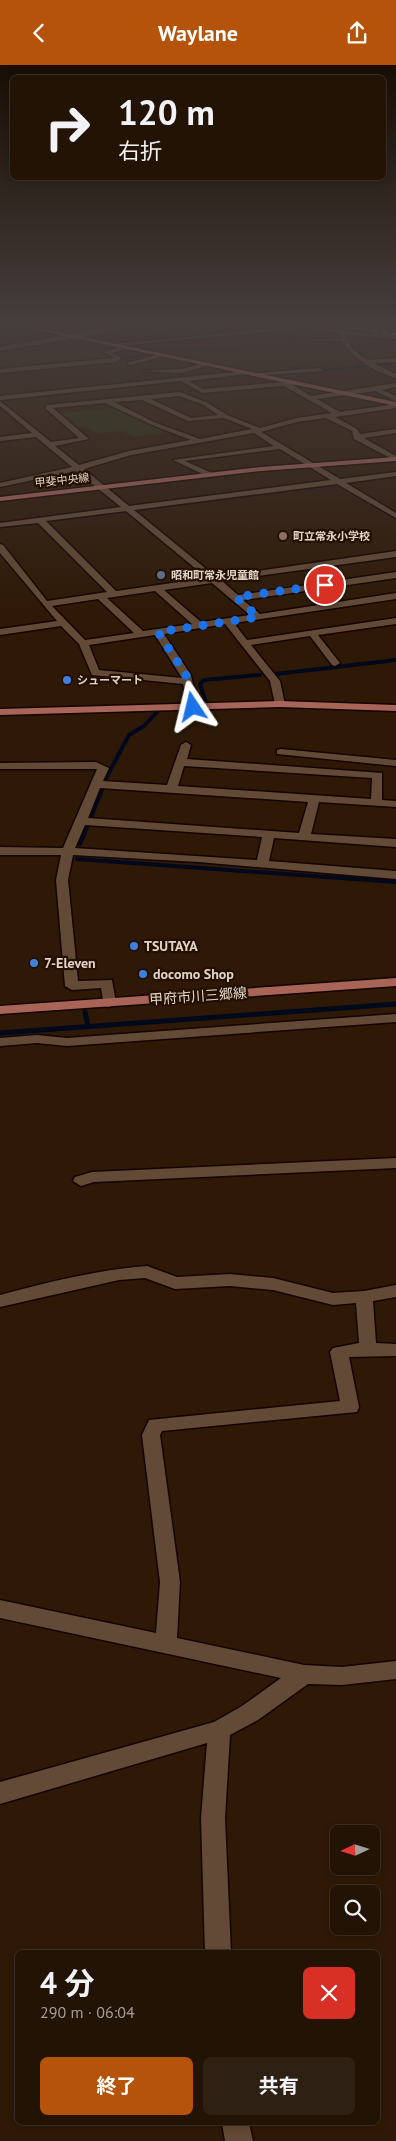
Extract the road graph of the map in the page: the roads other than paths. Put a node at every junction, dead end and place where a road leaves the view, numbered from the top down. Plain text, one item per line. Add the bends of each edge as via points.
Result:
1 (18, 419) edge
2 (61, 419) edge
3 (144, 419) edge
4 (231, 419) edge
5 (306, 419) edge
6 (334, 419) edge
7 (257, 431) junction
8 (396, 431) edge
9 (37, 435) junction
10 (357, 437) junction
11 (0, 439) edge
12 (201, 441) junction
13 (48, 445) junction
14 (282, 447) junction
15 (154, 449) junction
16 (396, 459) edge
17 (177, 460) junction
18 (313, 464) junction
19 (76, 468) junction
20 (396, 474) edge
21 (209, 475) junction
22 (340, 481) junction
23 (0, 485) edge
24 (103, 488) junction
25 (0, 490) edge
26 (2, 498) edge
27 (128, 508) junction
28 (396, 516) edge
29 (40, 520) junction
30 (0, 525) edge
31 (0, 547) edge
32 (393, 557) edge
33 (15, 564) junction
34 (0, 566) edge
35 (396, 575) edge
36 (216, 580) junction
37 (157, 588) junction
38 (114, 594) junction
39 (100, 596) junction
40 (396, 596) edge
41 (236, 597) junction
42 (45, 604) junction
43 (258, 617) junction
44 (396, 621) edge
45 (228, 622) junction
46 (64, 623) junction
47 (200, 626) junction
48 (158, 632) junction
49 (0, 633) edge
50 (312, 633) junction
51 (141, 634) junction
52 (84, 643) junction
53 (243, 643) junction
54 (334, 663) dead end
55 (188, 682) junction
56 (280, 704) junction
57 (193, 707) junction
58 (396, 708) edge
59 (0, 712) edge
60 (186, 745) dead end
61 (281, 752) dead end
62 (181, 762) junction
63 (396, 763) edge
64 (0, 766) edge
65 (96, 783) junction
66 (172, 789) junction
67 (314, 799) junction
68 (376, 803) junction
69 (396, 804) edge
70 (80, 821) junction
71 (269, 834) junction
72 (304, 836) junction
73 (396, 843) edge
74 (0, 851) edge
75 (68, 851) junction
76 (262, 864) junction
77 (396, 875) edge
78 (396, 982) edge
79 (109, 1003) junction
80 (0, 1010) edge
81 (396, 1018) edge
82 (0, 1042) edge
83 (396, 1163) edge
84 (81, 1181) dead end
85 (396, 1291) edge
86 (364, 1297) junction
87 (0, 1301) edge
88 (368, 1349) junction
89 (396, 1350) edge
90 (0, 1609) edge
91 (166, 1644) junction
92 (396, 1670) edge
93 (304, 1674) junction
94 (219, 1730) junction
95 (0, 1793) edge
96 (218, 1950) edge
97 (236, 2125) edge
98 (239, 2141) edge

1 - 9 street
2 - 13 street via 85,439
3 - 12 street
4 - 7 street
5 - 7 street
6 - 10 street via 355,430
7 - 12 street
7 - 14 street
8 - 10 street
9 - 11 street
9 - 13 street
10 - 16 street
12 - 15 street
13 - 19 street
14 - 17 street
14 - 18 street
15 - 17 street
15 - 19 street
16 - 18 main road, 甲斐中央線
17 - 21 street
18 - 21 main road, 甲斐中央線
18 - 22 street
19 - 23 street
19 - 24 street
20 - 22 street
21 - 24 main road, 甲斐中央線
22 - 27 street
22 - 28 street
24 - 26 main road, 甲斐中央線
24 - 27 street
25 - 26 street
27 - 29 street
27 - 36 street
29 - 30 street
29 - 38 street
31 - 33 street
32 - 36 street
33 - 34 street
33 - 42 street
35 - 41 street
36 - 37 street
36 - 41 street
37 - 38 street
37 - 47 street
38 - 39 street
39 - 42 street
39 - 51 street
40 - 43 street
41 - 43 street
42 - 46 street
43 - 45 street
44 - 50 street
45 - 47 street
45 - 53 street
46 - 49 street
46 - 52 street
47 - 48 street
48 - 51 street
48 - 55 street
50 - 53 street
50 - 54 street
51 - 52 street
52 - 55 street via 95,673
53 - 56 street via 275,681
55 - 57 street
56 - 57 main road
56 - 58 main road
57 - 59 main road
60 - 62 street
61 - 63 street
62 - 66 street
62 - 68 street via 378,775
64 - 65 street via 96,765 102,768
65 - 66 street
65 - 70 street
66 - 67 street
67 - 68 street
67 - 72 street
68 - 69 street
70 - 71 street
70 - 75 street
71 - 72 street
71 - 76 street
72 - 73 street
74 - 75 street
75 - 76 street
75 - 79 street via 62,880 72,986 107,983
76 - 77 street
78 - 79 main road, 甲府市川三郷線
79 - 80 main road, 甲府市川三郷線
81 - 82 street via 67,1041
83 - 84 street via 92,1177
85 - 86 street
86 - 87 street via 333,1299 273,1284 230,1280 175,1283 147,1272 119,1274
86 - 88 street
88 - 89 street
88 - 91 street via 339,1352 350,1407 156,1425 151,1435 170,1582
90 - 91 street
91 - 93 street
92 - 93 street via 342,1676
93 - 94 street via 250,1713
94 - 95 street
94 - 96 street via 213,1818
97 - 98 street

